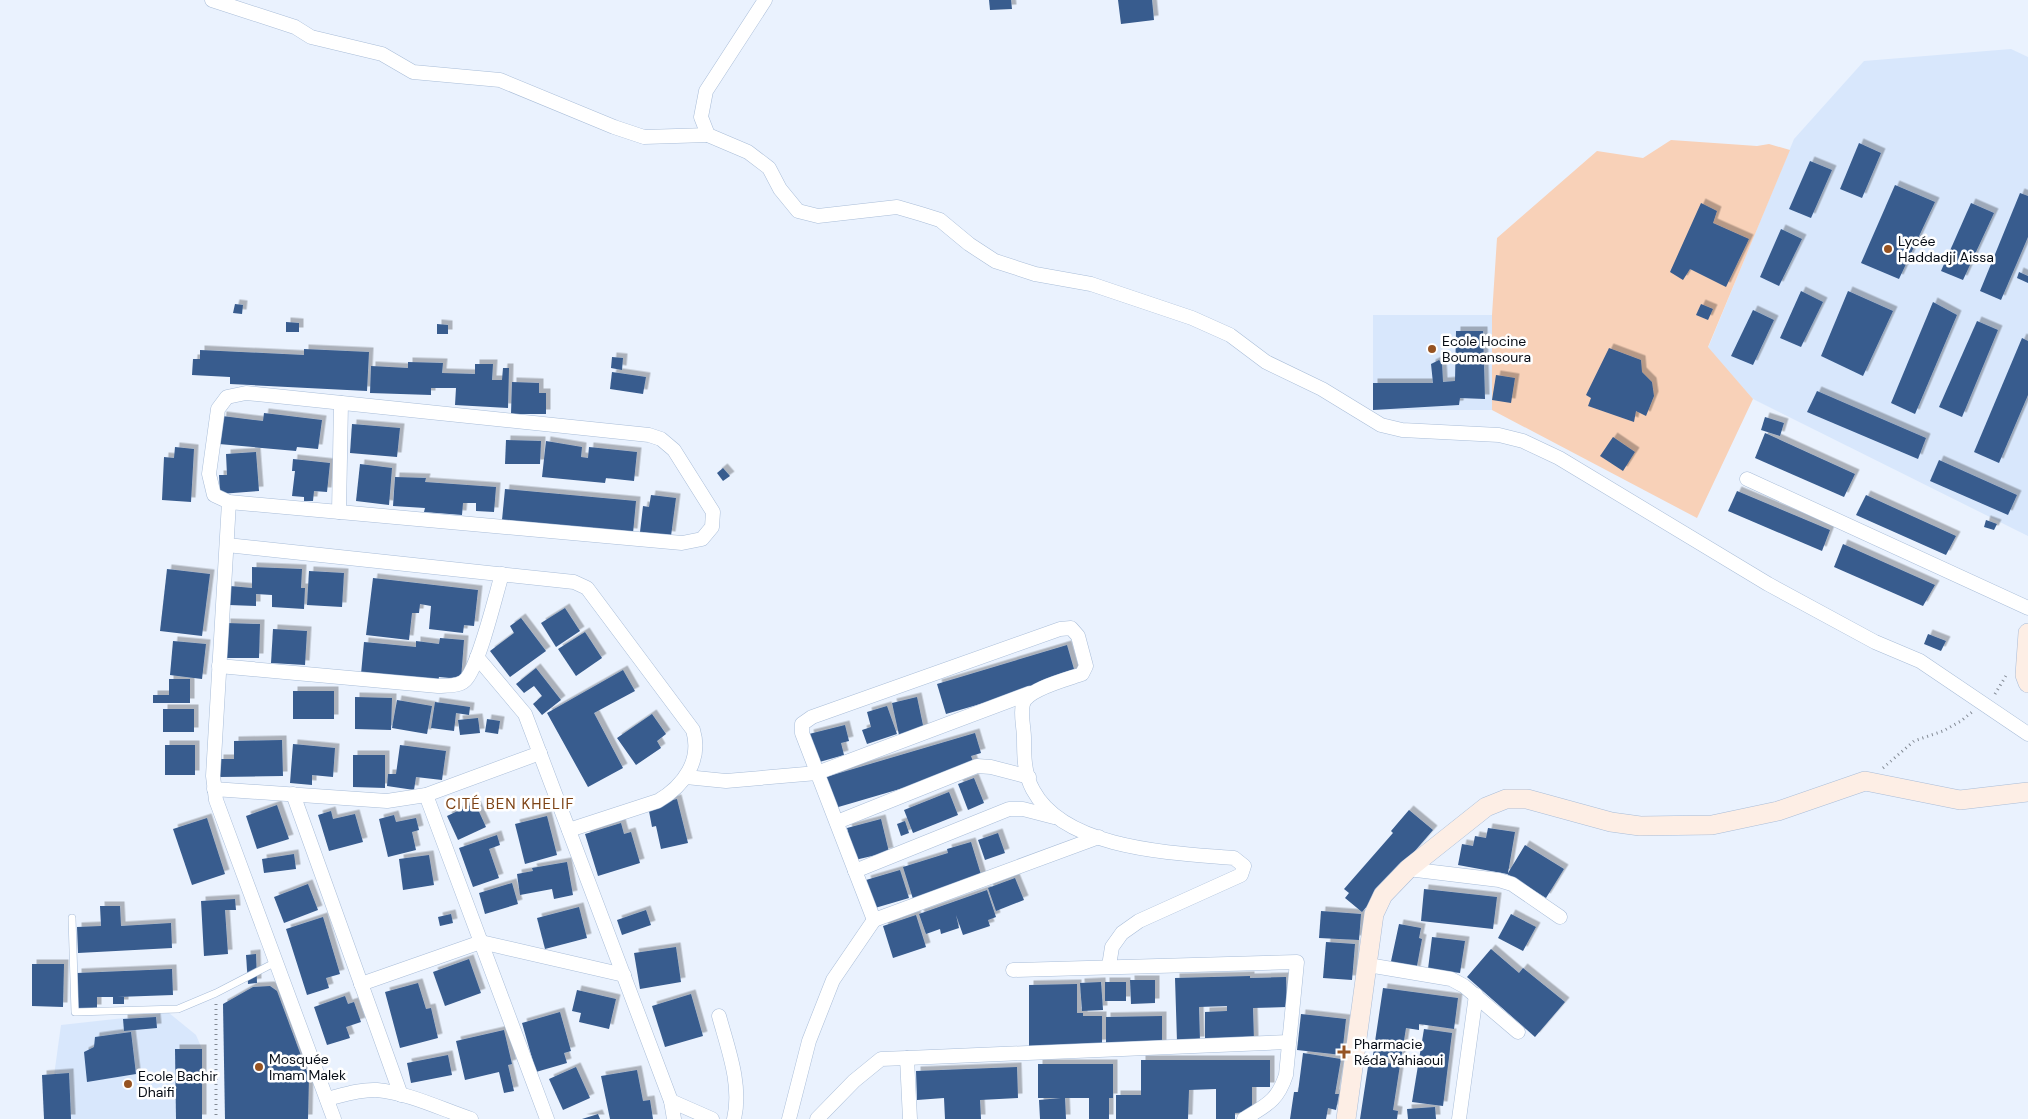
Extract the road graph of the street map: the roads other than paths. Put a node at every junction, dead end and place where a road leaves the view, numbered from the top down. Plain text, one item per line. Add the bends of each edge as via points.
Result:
1 (212, 0) edge
2 (766, 0) edge
3 (708, 136) junction
4 (341, 403) junction
5 (1747, 479) dead end
6 (229, 502) junction
7 (339, 512) junction
8 (227, 545) junction
9 (502, 574) junction
10 (2028, 608) edge
11 (2028, 633) edge
12 (476, 656) junction
13 (219, 666) junction
14 (2028, 683) edge
15 (1030, 693) junction
16 (2028, 734) edge
17 (540, 753) junction
18 (818, 773) junction
19 (686, 777) junction
20 (1029, 777) junction
21 (214, 788) junction
22 (2028, 792) edge
23 (293, 794) junction
24 (426, 795) junction
25 (1060, 818) junction
26 (836, 822) junction
27 (570, 830) junction
28 (1099, 837) junction
29 (1408, 869) junction
30 (855, 871) junction
31 (1560, 917) dead end
32 (72, 918) dead end
33 (874, 920) junction
34 (481, 942) junction
35 (276, 962) junction
36 (1368, 965) junction
37 (1109, 966) junction
38 (1013, 970) dead end
39 (624, 975) junction
40 (361, 984) junction
41 (1476, 995) junction
42 (719, 1016) dead end
43 (1518, 1032) dead end
44 (1289, 1042) junction
45 (907, 1058) junction
46 (401, 1095) junction
47 (327, 1099) junction
48 (671, 1100) junction
49 (334, 1119) edge
50 (471, 1119) edge
51 (547, 1119) edge
52 (674, 1119) edge
53 (712, 1119) edge
54 (734, 1119) edge
55 (789, 1119) edge
56 (817, 1119) edge
57 (910, 1119) edge
58 (1244, 1119) edge
59 (1346, 1119) edge
60 (1458, 1119) edge

1 - 3 street via 295,27 311,38 382,54 413,72 500,80 644,136
2 - 3 street via 706,91 700,117
3 - 16 street via 748,152 769,168 780,189 798,211 818,216 897,207 940,220 968,244 995,261 1035,274 1091,284 1192,318 1230,335 1266,362 1322,389 1381,425 1402,430 1498,435 1523,441 1559,458 1768,584 1875,642 1920,661
4 - 6 street via 246,393 227,397 218,410 209,474 214,495
4 - 7 street
4 - 7 street via 649,435 661,439 674,450 713,512 712,527 702,538 682,543
5 - 10 street
6 - 7 street
6 - 8 street
8 - 9 street
8 - 13 street
9 - 12 street
9 - 19 street via 574,582 587,588 693,730 696,754
11 - 14 street via 2025,675
12 - 13 street via 467,679 457,685
12 - 17 street via 525,714
13 - 21 street
15 - 18 street
15 - 18 street via 1082,674 1086,666 1078,636 1071,628 1060,629 812,717 802,724 802,733
15 - 20 street via 1023,704 1025,765
17 - 24 street
17 - 27 street
18 - 19 street via 726,781
18 - 26 street
19 - 27 street via 671,794 658,800
20 - 25 street via 1032,789 1044,805
20 - 26 street via 977,766
21 - 23 street
21 - 35 street
22 - 29 street via 1960,800 1865,781 1778,811 1712,825 1640,826 1611,822 1527,799 1506,799 1486,807
23 - 24 street via 387,801
23 - 40 street
24 - 34 street
25 - 28 street
25 - 30 street via 1023,809 1008,809
26 - 30 street
27 - 39 street
28 - 33 street
28 - 37 street via 1135,849 1234,858 1244,866 1241,876 1139,921 1122,933 1112,947
29 - 31 street via 1512,884
29 - 36 street via 1383,895 1374,914
30 - 33 street
32 - 35 lane via 75,1012 178,1009
33 - 55 street via 833,980 809,1041
34 - 39 street
34 - 40 street
34 - 51 street
35 - 47 street
36 - 41 street via 1451,979
36 - 59 street
37 - 38 street
37 - 44 street via 1297,962
39 - 48 street
40 - 46 street
41 - 43 street
41 - 60 street
42 - 54 street via 734,1071 737,1106
44 - 45 street
44 - 58 street via 1286,1076 1280,1092 1268,1105
45 - 56 street via 881,1059
45 - 57 street
46 - 47 street via 377,1090 357,1091
46 - 50 street
47 - 49 street
48 - 52 street
48 - 53 street

